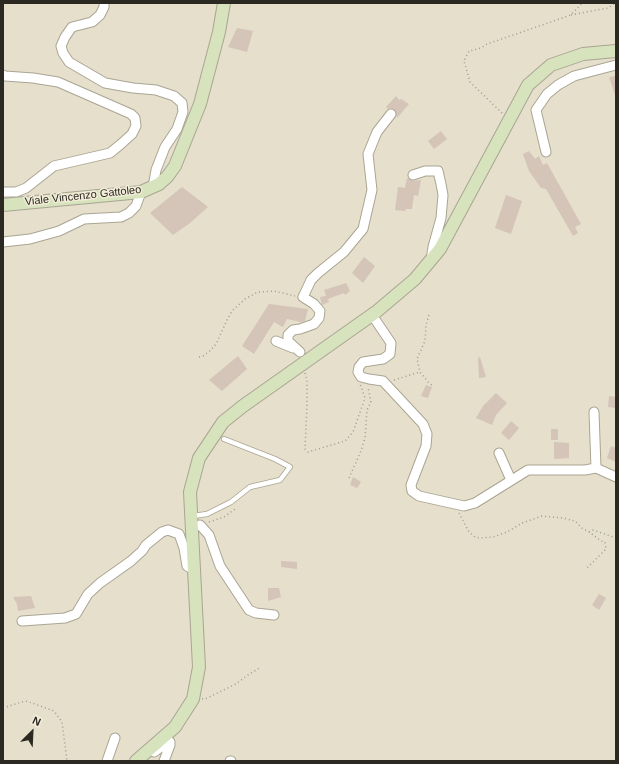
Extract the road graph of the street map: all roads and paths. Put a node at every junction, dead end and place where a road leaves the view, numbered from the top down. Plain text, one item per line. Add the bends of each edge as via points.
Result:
1 (104, 3) edge
2 (224, 3) edge
3 (582, 3) edge
4 (615, 3) edge
5 (571, 15) junction
6 (616, 51) edge
7 (616, 65) edge
8 (3, 75) edge
9 (390, 114) dead end
10 (511, 118) junction
11 (546, 152) dead end
12 (413, 175) dead end
13 (147, 189) junction
14 (3, 192) edge
15 (3, 205) edge
16 (3, 242) edge
17 (431, 260) junction
18 (303, 297) junction
19 (372, 315) junction
20 (429, 315) dead end
21 (276, 341) dead end
22 (300, 352) junction
23 (199, 357) dead end
24 (307, 361) junction
25 (420, 372) junction
26 (360, 375) junction
27 (384, 383) junction
28 (432, 385) dead end
29 (594, 412) dead end
30 (224, 439) dead end
31 (499, 453) dead end
32 (596, 468) junction
33 (616, 477) edge
34 (349, 478) dead end
35 (511, 480) junction
36 (455, 504) junction
37 (235, 509) dead end
38 (195, 520) junction
39 (589, 532) junction
40 (616, 538) edge
41 (587, 568) dead end
42 (194, 570) junction
43 (274, 615) dead end
44 (22, 621) dead end
45 (261, 667) dead end
46 (192, 699) junction
47 (3, 708) edge
48 (116, 738) dead end
49 (143, 758) edge
50 (67, 761) edge
51 (107, 761) edge
52 (164, 761) edge

1 - 13 street via 100,15 92,22 72,27 65,37 61,46 69,62 105,83 156,90 174,96 182,103 184,112
2 - 13 main road, Viale Vincenzo Gattoleo via 200,104 175,166 159,184
3 - 5 path
4 - 5 path via 608,8
5 - 10 path via 468,51 464,61 470,82 501,112
6 - 10 main road via 583,54 551,64 528,85
7 - 11 street via 574,76 547,94 536,110
8 - 14 street via 58,82 131,114 135,118 136,126 132,134 110,152 54,166 26,188 16,192
9 - 18 street via 377,132 368,154 372,190 363,229 344,252 311,280
10 - 17 main road via 440,249
12 - 17 street via 425,171 438,171 440,177 443,196 441,218
13 - 15 main road, Viale Vincenzo Gattoleo
13 - 16 street via 136,206 121,217 84,219 30,239
17 - 19 main road via 415,279
18 - 22 street via 320,311 320,318 314,324 293,330 288,335 288,341
18 - 23 path via 274,291 258,292 250,296 232,312 211,350
19 - 24 main road
19 - 26 street via 391,344 390,354 384,359 363,362 359,367
20 - 25 path via 425,341 417,359
21 - 22 street
22 - 24 street
24 - 26 path via 305,449 308,452 345,441 353,432 365,398 360,388
24 - 38 main road via 223,422 199,458 190,492
25 - 27 path
25 - 28 path
26 - 27 street
26 - 34 path via 367,384 371,402 367,410 361,451
27 - 36 street via 428,434 426,446 412,478 412,491 418,496
29 - 32 street
30 - 38 lane via 290,467 280,480 250,487 231,502
31 - 35 street
32 - 33 street
32 - 35 street via 528,470
35 - 36 street via 476,503 464,506
36 - 39 path via 475,537 493,537 542,516 575,521
37 - 38 path via 224,517
38 - 42 main road
38 - 43 street via 209,535 220,566 249,610
39 - 40 path via 593,530
39 - 41 path via 605,542 606,549
42 - 44 street via 187,566 179,534 168,530 162,532 131,561 100,583 88,594 76,614 65,618
42 - 46 main road via 199,667
45 - 46 path via 221,692 205,698
46 - 49 main road via 174,727
47 - 50 path via 25,701 54,711 62,722
48 - 51 street
49 - 52 street via 170,742

